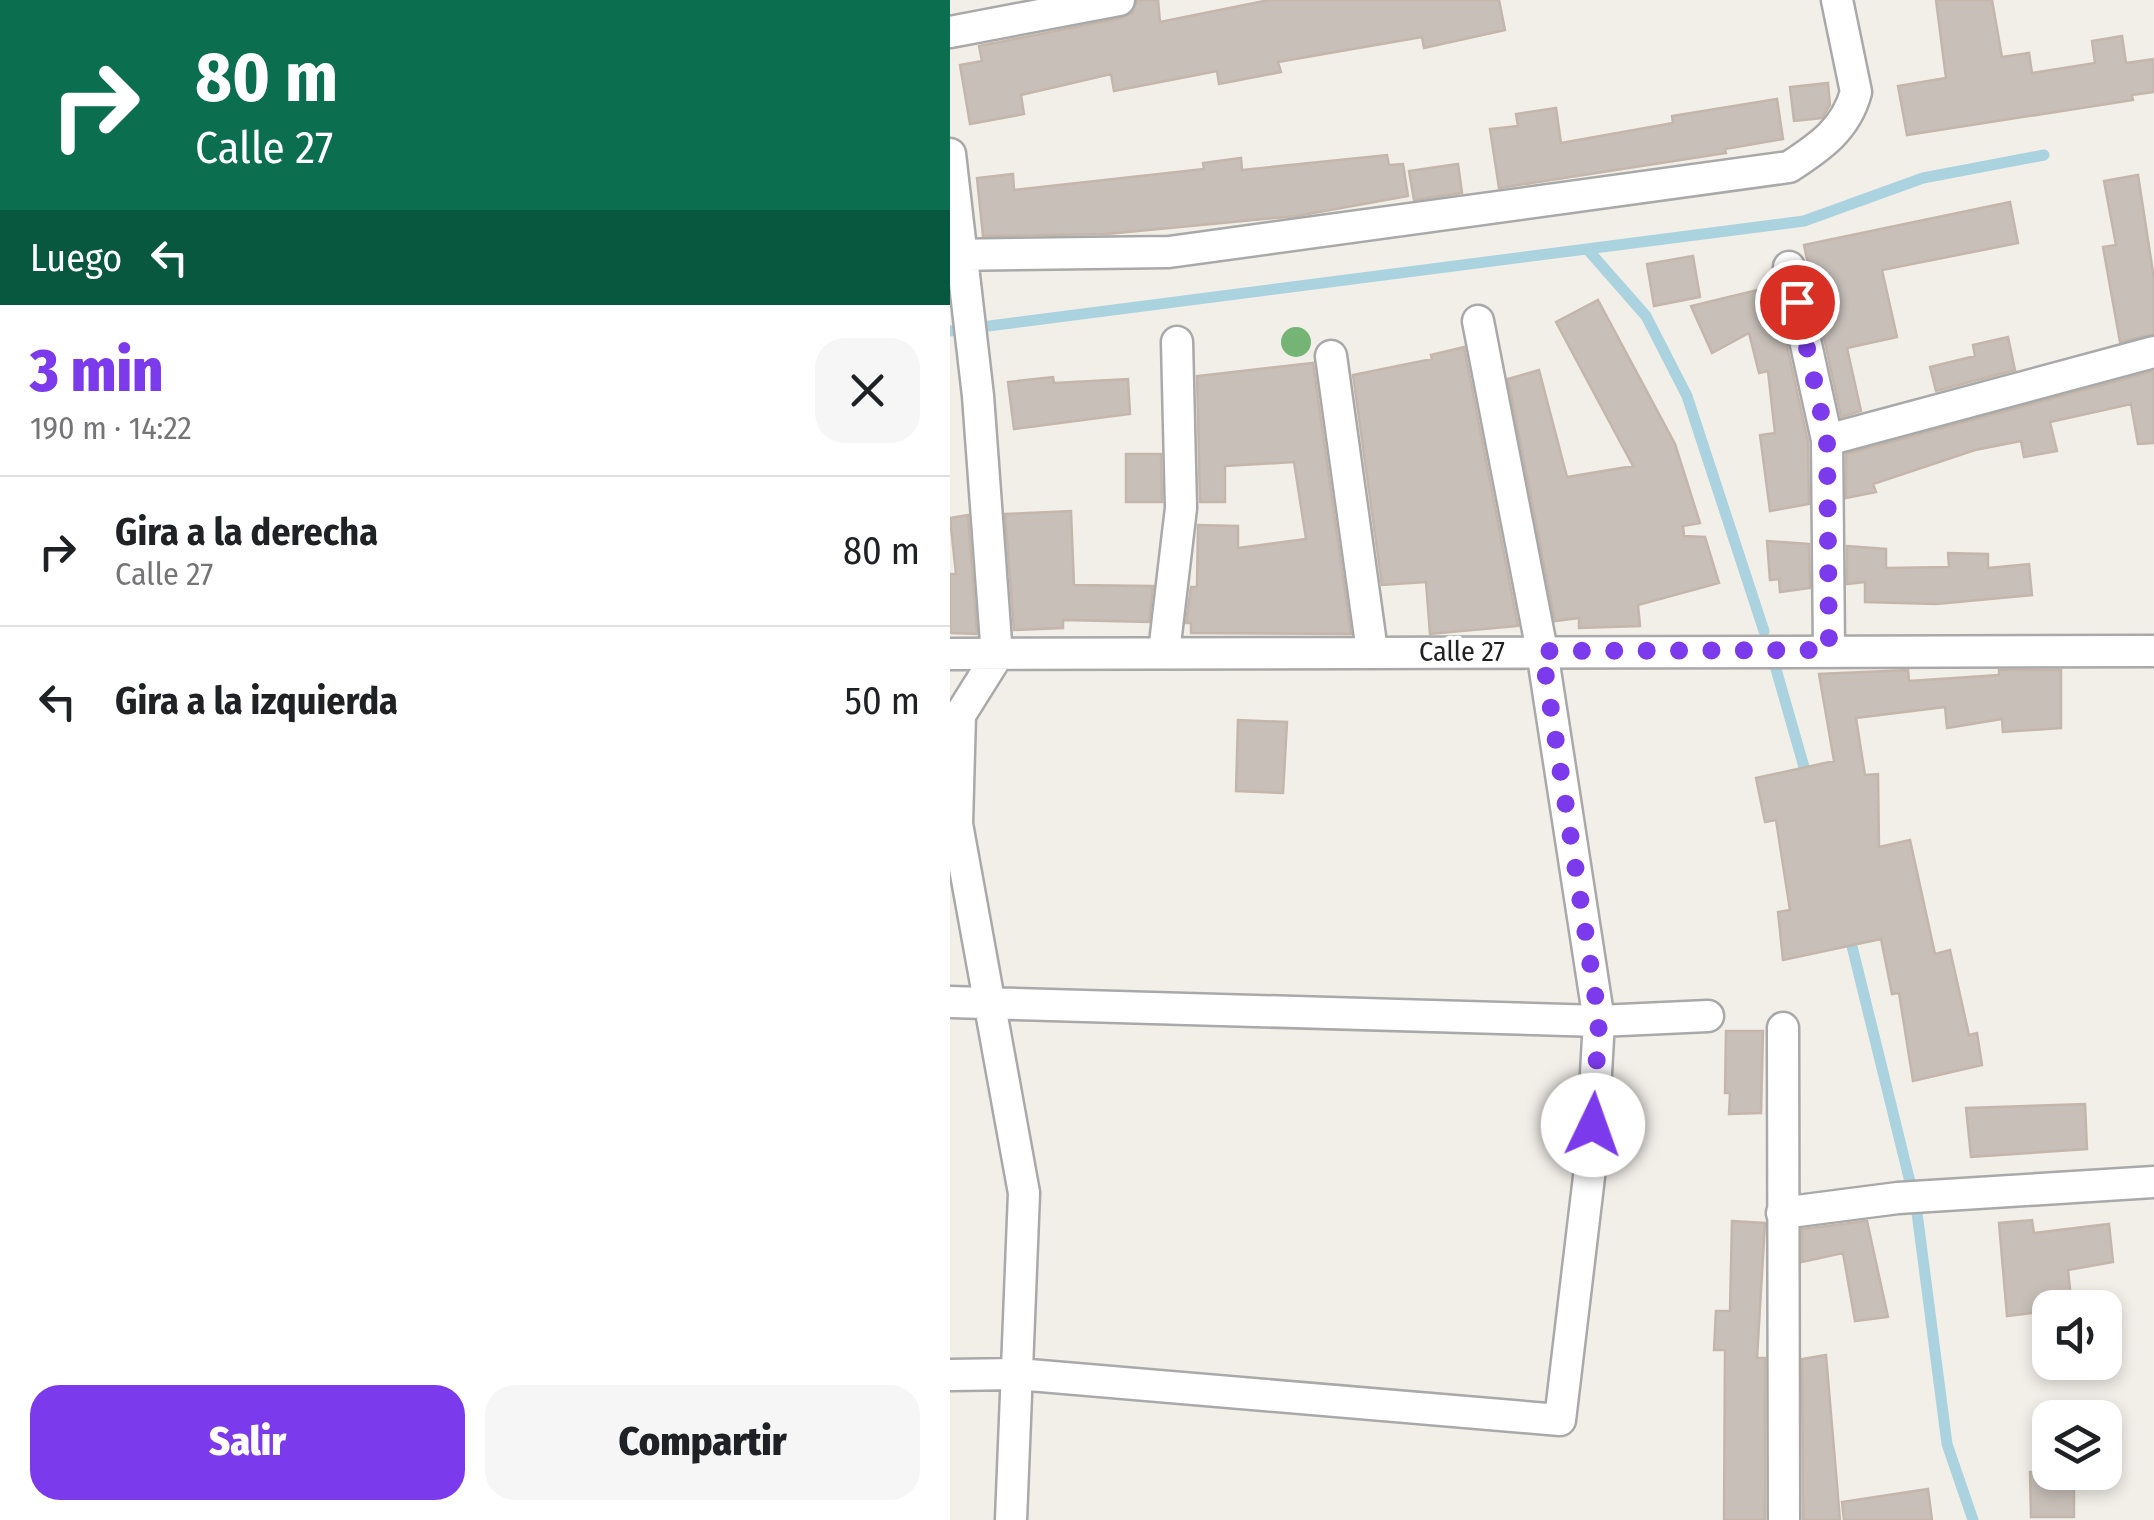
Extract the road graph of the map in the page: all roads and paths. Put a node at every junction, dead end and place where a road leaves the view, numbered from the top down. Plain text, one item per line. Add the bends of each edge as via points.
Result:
1 (1119, 0) edge
2 (1838, 0) edge
3 (950, 32) edge
4 (950, 154) edge
5 (957, 255) edge
6 (1789, 268) dead end
7 (1478, 321) dead end
8 (1177, 342) dead end
9 (2154, 352) edge
10 (1331, 356) dead end
11 (1827, 440) junction
12 (1829, 650) junction
13 (1372, 651) junction
14 (1542, 651) junction
15 (2154, 651) edge
16 (1164, 652) junction
17 (950, 654) edge
18 (997, 656) junction
19 (989, 1000) junction
20 (950, 1002) edge
21 (1708, 1016) dead end
22 (1599, 1020) junction
23 (1783, 1028) dead end
24 (2154, 1182) edge
25 (1782, 1213) junction
26 (1017, 1374) junction
27 (950, 1375) edge
28 (1012, 1520) edge
29 (1784, 1520) edge

1 - 3 street
2 - 5 street via 1856,92 1852,107 1838,130 1790,167 1170,252
4 - 5 street
5 - 18 street via 978,396
6 - 11 street
7 - 14 street
8 - 16 street via 1182,508
9 - 11 street
10 - 13 street
11 - 12 street
12 - 14 street, Calle 27
12 - 15 street, Calle 27
13 - 14 street, Calle 27
13 - 16 street, Calle 27
14 - 22 street
16 - 18 street, Calle 27
17 - 18 street, Calle 27
18 - 19 street via 960,715 956,824
19 - 20 street
19 - 22 street
19 - 26 street via 1024,1193
21 - 22 street
22 - 26 street via 1592,1160 1560,1420
23 - 25 street
24 - 25 street via 1898,1198
25 - 29 street
26 - 27 street
26 - 28 street

